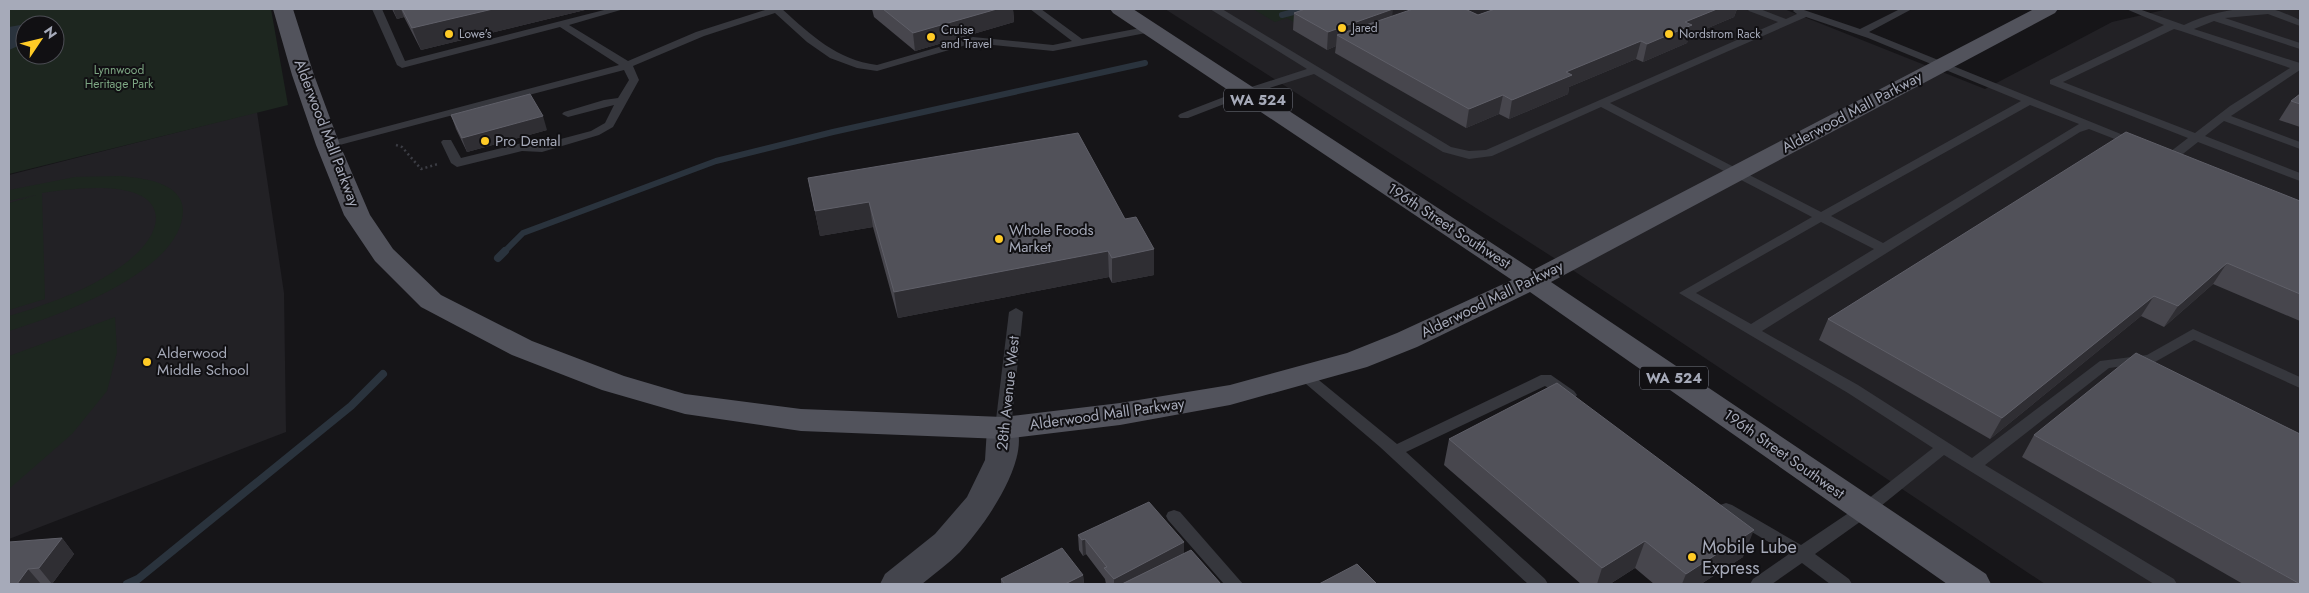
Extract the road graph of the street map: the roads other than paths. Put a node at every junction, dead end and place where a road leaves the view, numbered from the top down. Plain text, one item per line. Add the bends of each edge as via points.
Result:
1 (283, 9) edge
2 (377, 9) edge
3 (619, 9) edge
4 (777, 9) edge
5 (1035, 9) edge
6 (1215, 9) edge
7 (1752, 9) edge
8 (1793, 9) edge
9 (1907, 9) edge
10 (2048, 9) edge
11 (2131, 9) edge
12 (1126, 10) edge
13 (1805, 14) junction
14 (2214, 18) junction
15 (1786, 22) junction
16 (2300, 23) edge
17 (561, 24) junction
18 (2173, 25) junction
19 (1150, 29) junction
20 (2185, 29) junction
21 (1861, 32) junction
22 (1082, 44) junction
23 (2300, 46) edge
24 (1943, 64) junction
25 (627, 65) junction
26 (2300, 67) edge
27 (1316, 70) junction
28 (1246, 92) junction
29 (623, 101) junction
30 (2030, 101) junction
31 (1601, 103) junction
32 (568, 114) dead end
33 (1184, 116) dead end
34 (2224, 117) junction
35 (2087, 125) junction
36 (2196, 136) junction
37 (447, 142) dead end
38 (328, 145) junction
39 (2300, 146) edge
40 (2143, 147) edge
41 (2170, 158) edge
42 (1737, 173) junction
43 (2300, 177) edge
44 (1821, 218) junction
45 (1884, 249) junction
46 (1532, 281) junction
47 (1016, 312) dead end
48 (1751, 331) junction
49 (1304, 375) junction
50 (2300, 383) edge
51 (1585, 407) edge
52 (1003, 428) junction
53 (1944, 447) junction
54 (1395, 451) junction
55 (1973, 466) junction
56 (1712, 499) edge
57 (1865, 510) junction
58 (1174, 516) dead end
59 (1802, 554) junction
60 (898, 584) edge
61 (1234, 584) edge
62 (1539, 584) edge
63 (1759, 584) edge
64 (1843, 584) edge
65 (1973, 584) edge
66 (2168, 584) edge

1 - 38 main road, Alderwood Mall Parkway
2 - 17 lane via 402,65
3 - 17 lane
4 - 22 lane via 828,54 867,67 877,68 973,40 1041,48
4 - 25 lane via 700,34
5 - 22 lane
6 - 27 lane
7 - 15 lane
8 - 13 lane
9 - 21 lane
10 - 24 main road, Alderwood Mall Parkway
11 - 18 lane
12 - 19 main road, 196th Street Southwest / WA 524
13 - 15 lane
13 - 21 lane
14 - 16 lane via 2265,11
14 - 20 lane
14 - 23 lane
15 - 31 lane
17 - 25 lane
18 - 20 lane
18 - 36 lane via 2054,82
19 - 22 lane
19 - 28 main road, 196th Street Southwest / WA 524
20 - 26 lane
21 - 24 lane
24 - 30 lane
24 - 42 main road, Alderwood Mall Parkway
25 - 29 lane via 634,80
25 - 38 lane
26 - 34 lane
27 - 28 lane
27 - 31 lane via 1448,150 1470,155 1488,153
28 - 33 lane
28 - 46 main road, 196th Street Southwest / WA 524
29 - 32 lane
29 - 37 lane via 609,125 596,133 542,148 514,148 457,163
30 - 35 lane
30 - 44 lane
31 - 42 lane
34 - 36 lane
34 - 39 lane
35 - 40 lane
35 - 45 lane
36 - 41 lane
36 - 43 lane
38 - 52 main road, Alderwood Mall Parkway via 358,215 384,255 431,301 522,348 614,384 685,404 801,420
42 - 44 lane
42 - 46 main road, Alderwood Mall Parkway
44 - 45 lane
44 - 48 lane via 1686,293
45 - 48 lane
46 - 49 main road, Alderwood Mall Parkway via 1377,352
46 - 57 main road, 196th Street Southwest / WA 524
47 - 52 lane, 28th Avenue West
48 - 53 lane via 1853,389
49 - 52 main road, Alderwood Mall Parkway via 1230,395 1120,414
49 - 54 lane
50 - 55 lane via 2193,334 2150,359 2105,364
51 - 54 lane via 1546,379
52 - 60 street, 28th Avenue West via 1001,460 980,504 947,543
53 - 55 lane
53 - 57 lane
54 - 62 lane
55 - 66 lane
56 - 59 lane via 1735,516
57 - 59 lane
57 - 65 main road, 196th Street Southwest / WA 524
58 - 61 lane
59 - 63 lane
59 - 64 lane

